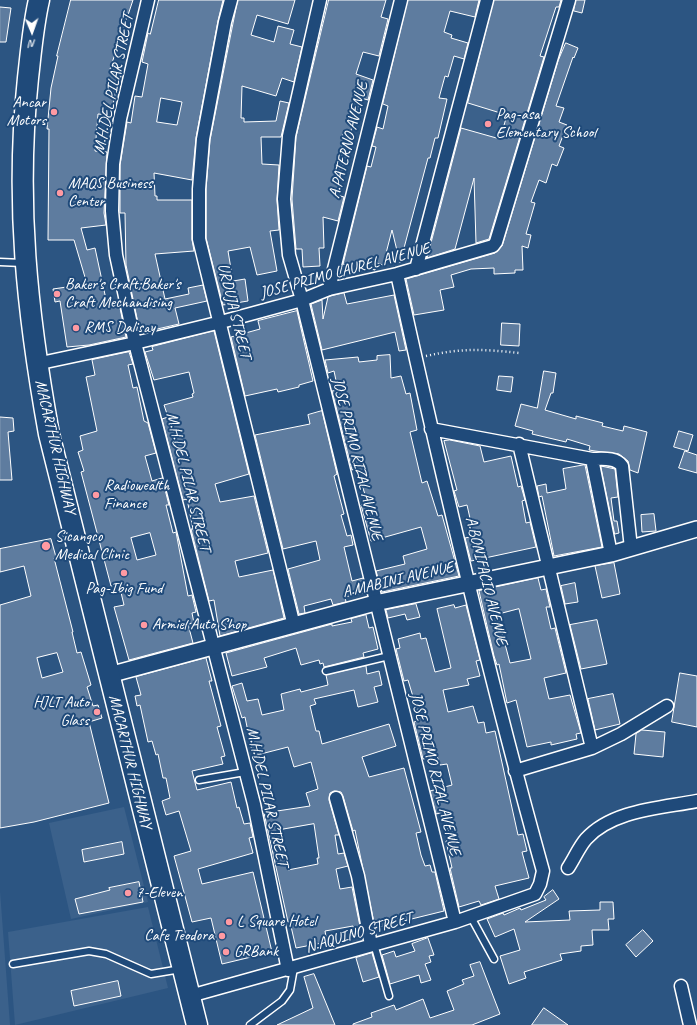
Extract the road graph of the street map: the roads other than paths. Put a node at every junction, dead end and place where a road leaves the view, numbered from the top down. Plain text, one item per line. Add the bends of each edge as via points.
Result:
1 (39, 0) edge
2 (148, 0) edge
3 (231, 0) edge
4 (320, 0) edge
5 (400, 0) edge
6 (487, 0) edge
7 (569, 0) edge
8 (0, 262) edge
9 (24, 263) junction
10 (416, 268) junction
11 (397, 274) junction
12 (330, 289) junction
13 (302, 300) junction
14 (221, 322) junction
15 (135, 344) junction
16 (36, 364) junction
17 (431, 429) junction
18 (519, 444) junction
19 (592, 459) junction
20 (697, 529) edge
21 (630, 548) junction
22 (611, 554) junction
23 (548, 567) junction
24 (470, 582) junction
25 (375, 603) junction
26 (294, 626) junction
27 (213, 647) junction
28 (388, 656) junction
29 (326, 671) dead end
30 (109, 675) junction
31 (667, 706) dead end
32 (592, 748) junction
33 (515, 771) junction
34 (245, 772) junction
35 (199, 780) dead end
36 (336, 798) dead end
37 (697, 801) edge
38 (568, 868) dead end
39 (535, 894) joint
40 (471, 917) junction
41 (455, 922) junction
42 (373, 944) junction
43 (494, 959) dead end
44 (13, 964) dead end
45 (183, 969) junction
46 (291, 969) junction
47 (682, 986) dead end
48 (190, 996) junction
49 (389, 996) dead end
50 (197, 1025) edge
51 (250, 1025) edge
52 (690, 1025) edge

1 - 9 highway, MACARTHUR HIGHWAY via 24,114
2 - 15 street, M.H.DEL PILAR STREET via 120,118 113,164 112,212 116,255
3 - 14 street, URDUJA STREET via 203,139 199,189 199,239
4 - 13 street, JOSE PRIMO RIZAL AVENUE via 289,136 284,198 289,255
5 - 12 street, A.PATERNO AVENUE
6 - 10 street
7 - 10 street, JOSE PRIMO LAUREL AVENUE via 496,242 488,248
8 - 9 lane
9 - 16 highway, MACARTHUR HIGHWAY
10 - 11 street, JOSE PRIMO LAUREL AVENUE
11 - 12 street, JOSE PRIMO LAUREL AVENUE
11 - 17 street, A.BONIFACIO AVENUE
12 - 13 street, JOSE PRIMO LAUREL AVENUE
13 - 14 street, JOSE PRIMO LAUREL AVENUE
13 - 25 street, JOSE PRIMO RIZAL AVENUE
14 - 15 street, JOSE PRIMO LAUREL AVENUE
14 - 26 street, URDUJA STREET
15 - 16 street, JOSE PRIMO LAUREL AVENUE
15 - 27 street, M.H.DEL PILAR STREET
16 - 30 highway, MACARTHUR HIGHWAY via 49,434
17 - 18 street
17 - 24 street, A.BONIFACIO AVENUE
18 - 19 street
18 - 23 street
19 - 21 street via 615,460 622,466
19 - 22 street
20 - 21 street, A.MABINI AVENUE
21 - 22 street, A.MABINI AVENUE
22 - 23 street, A.MABINI AVENUE
23 - 24 street, A.MABINI AVENUE
23 - 32 street
24 - 25 street, A.MABINI AVENUE
24 - 33 street, A.BONIFACIO AVENUE
25 - 26 street, A.MABINI AVENUE
25 - 28 street, JOSE PRIMO RIZAL AVENUE
26 - 27 street, A.MABINI AVENUE
27 - 30 street, A.MABINI AVENUE
27 - 34 street, M.H.DEL PILAR STREET
28 - 29 lane
28 - 41 street, JOSE PRIMO RIZAL AVENUE
30 - 45 highway, MACARTHUR HIGHWAY
31 - 32 street
32 - 33 street
33 - 39 street, A.BONIFACIO AVENUE via 543,871
34 - 35 lane
34 - 46 street, M.H.DEL PILAR STREET
36 - 42 street via 358,876
37 - 38 street via 622,817 586,839
39 - 40 street, N.AQUINO STREET
40 - 41 street, N.AQUINO STREET
40 - 43 lane
41 - 42 street, N.AQUINO STREET
42 - 46 street, N.AQUINO STREET
42 - 49 lane
44 - 45 lane via 89,951 106,954 151,974
45 - 48 highway, MACARTHUR HIGHWAY
46 - 48 street, N.AQUINO STREET
46 - 51 lane via 290,990 282,1001
47 - 52 street
48 - 50 highway, MACARTHUR HIGHWAY

